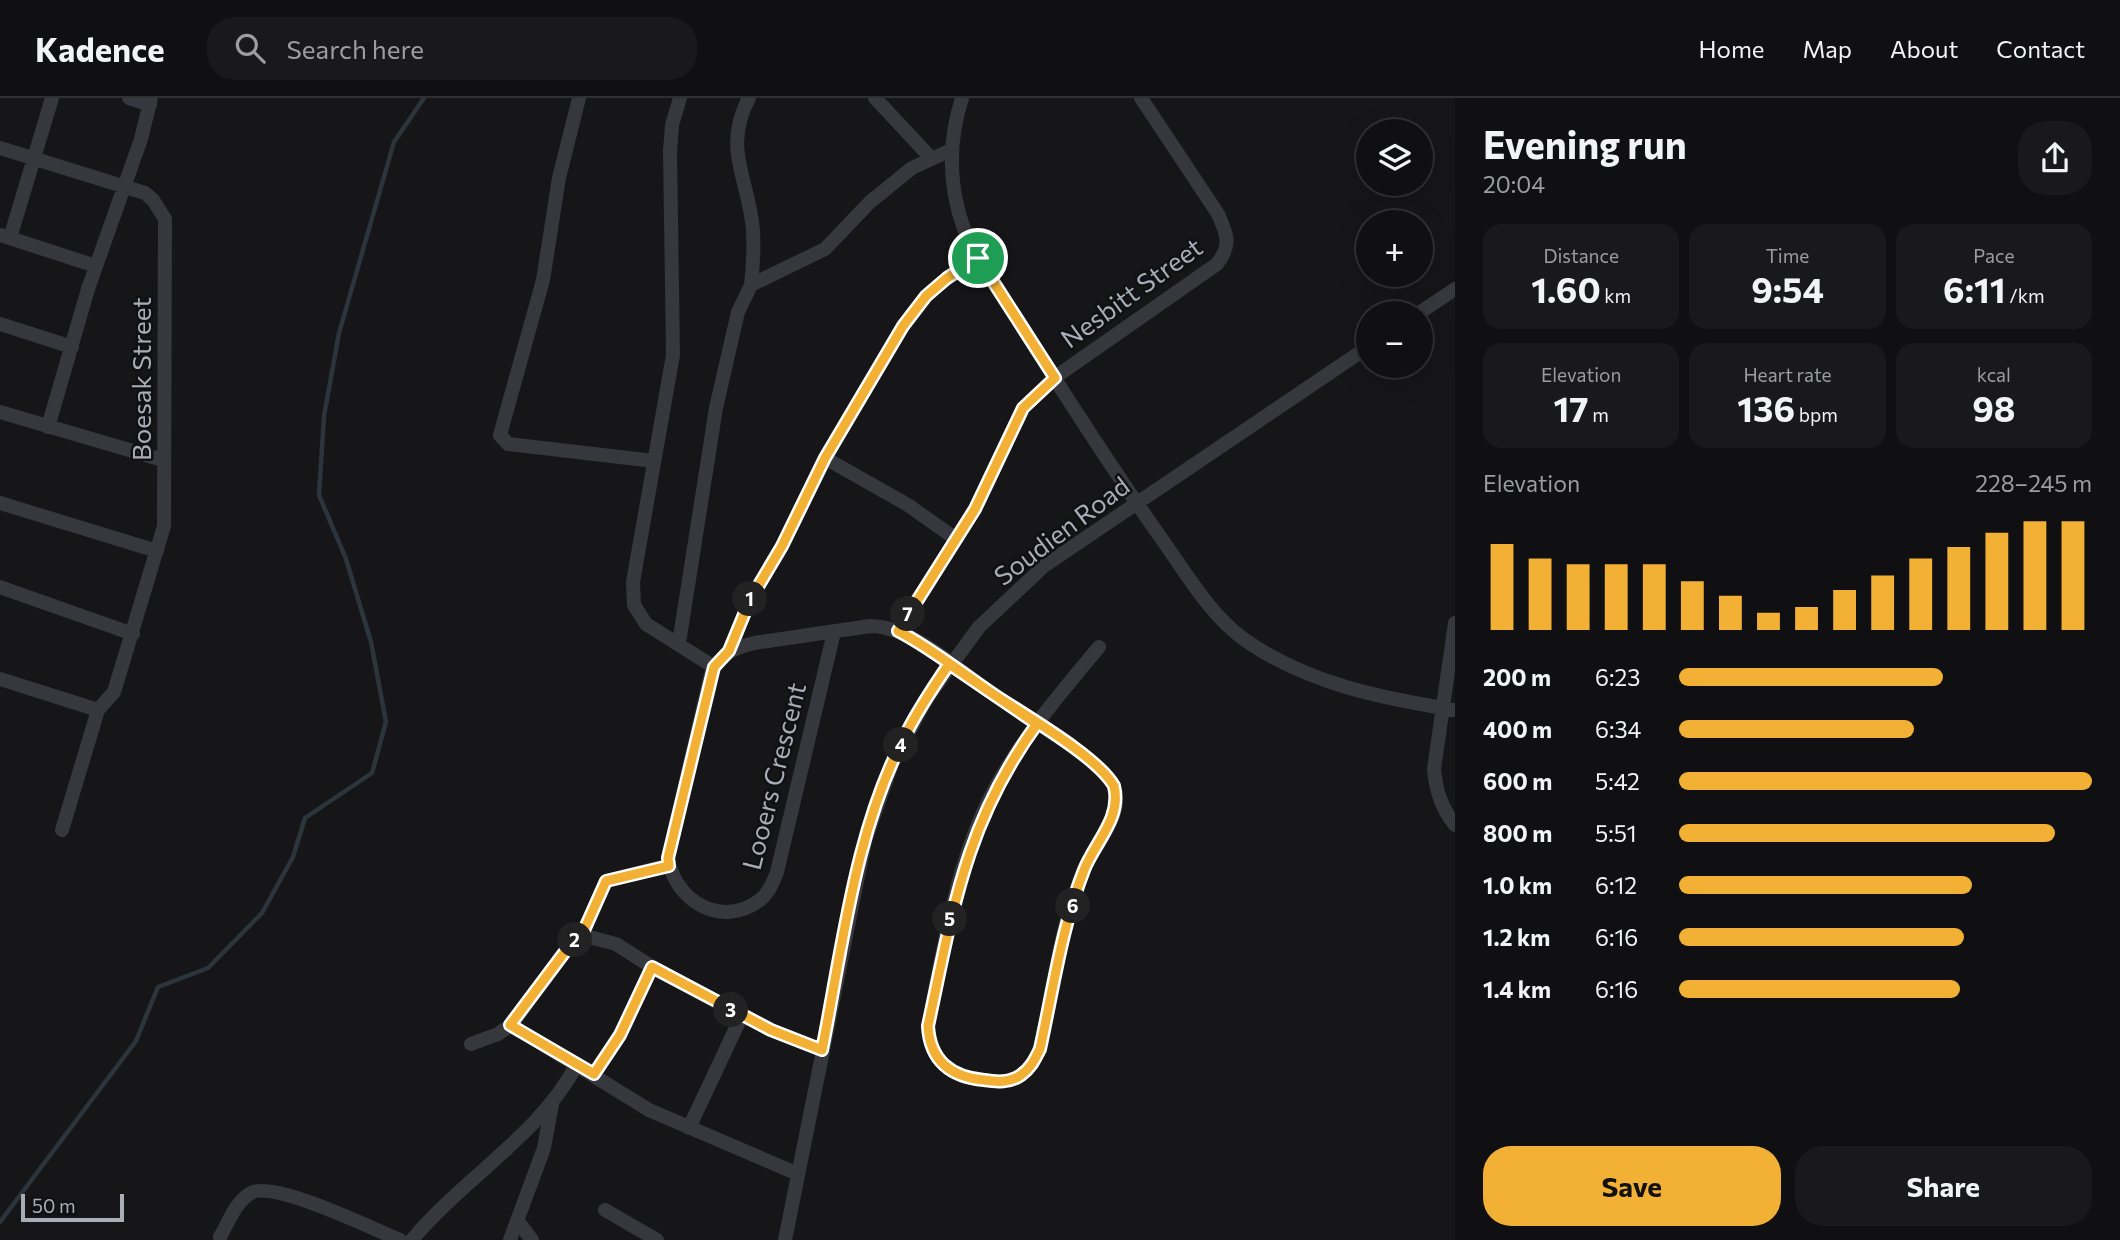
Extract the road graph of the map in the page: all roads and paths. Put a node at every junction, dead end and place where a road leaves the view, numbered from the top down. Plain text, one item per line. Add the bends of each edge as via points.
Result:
1 (52, 98) edge
2 (129, 98) edge
3 (579, 98) edge
4 (680, 98) edge
5 (749, 98) edge
6 (875, 98) edge
7 (961, 98) edge
8 (1141, 98) edge
9 (150, 101) edge
10 (0, 148) edge
11 (951, 150) junction
12 (32, 158) junction
13 (932, 159) junction
14 (125, 186) junction
15 (5, 237) edge
16 (978, 258) junction
17 (96, 266) junction
18 (751, 285) junction
19 (1455, 289) edge
20 (1433, 304) edge
21 (0, 324) edge
22 (72, 347) junction
23 (1356, 355) edge
24 (1055, 378) junction
25 (0, 412) edge
26 (48, 427) junction
27 (825, 458) junction
28 (163, 460) junction
29 (654, 461) junction
30 (0, 503) edge
31 (1137, 503) junction
32 (956, 539) junction
33 (157, 551) junction
34 (0, 587) edge
35 (1455, 624) edge
36 (898, 631) junction
37 (834, 632) junction
38 (133, 634) junction
39 (679, 643) junction
40 (1099, 648) dead end
41 (729, 651) junction
42 (949, 664) junction
43 (714, 667) junction
44 (0, 680) edge
45 (1448, 709) edge
46 (98, 710) junction
47 (1037, 724) junction
48 (1455, 825) edge
49 (62, 830) dead end
50 (669, 866) junction
51 (581, 937) junction
52 (652, 967) junction
53 (742, 1015) junction
54 (510, 1025) junction
55 (471, 1044) dead end
56 (822, 1050) junction
57 (577, 1064) junction
58 (594, 1074) junction
59 (552, 1104) junction
60 (689, 1128) junction
61 (798, 1174) junction
62 (605, 1210) dead end
63 (517, 1220) junction
64 (220, 1237) dead end
65 (419, 1238) edge
66 (400, 1240) edge
67 (509, 1240) edge
68 (532, 1240) edge
69 (657, 1240) edge
70 (785, 1240) edge

1 - 12 street
2 - 9 street
3 - 29 street via 559,178 543,280 500,435 508,444
4 - 29 street via 670,151 673,355
5 - 18 street via 740,114 735,141 753,229
6 - 13 street
7 - 11 street
8 - 24 street, Nesbitt Street via 1218,214 1228,246 1217,264
9 - 14 street
10 - 12 street, Boesak Street
11 - 13 street
11 - 16 street via 951,182 960,222
12 - 14 street, Boesak Street
12 - 15 street
13 - 18 street via 912,168 870,202 825,249
14 - 17 street
14 - 28 street, Boesak Street via 153,200 165,219
15 - 17 street
16 - 24 street
16 - 27 street via 926,296 903,326
17 - 22 street
18 - 39 street via 738,312 716,408
19 - 20 street
21 - 22 street
22 - 26 street
23 - 31 street, Soudien Road
24 - 31 street
24 - 32 street, Nesbitt Street via 1023,408 992,477
25 - 26 street
26 - 28 street
27 - 32 street via 908,505
27 - 41 street via 750,600
28 - 33 street, Boesak Street via 166,497
29 - 39 street via 633,582 634,605 646,624
30 - 33 street
31 - 42 street, Soudien Road via 1074,544 1015,591
31 - 45 street via 1207,603 1244,639 1317,679
32 - 36 street, Nesbitt Street
33 - 38 street, Boesak Street
34 - 38 street
35 - 45 street
36 - 37 street via 870,626
36 - 42 street
37 - 41 street
37 - 50 street, Looers Crescent via 778,872 769,891 744,908 712,909 685,896
38 - 46 street, Boesak Street via 114,692
39 - 43 street
40 - 47 street
41 - 43 street
42 - 47 street
42 - 56 street, Soudien Road via 906,733 879,797 865,841
43 - 50 street
44 - 46 street
45 - 48 street via 1434,769 1436,790
46 - 49 street, Boesak Street
47 - 47 street via 991,796 971,844 928,1026 936,1058 971,1079 1003,1082 1032,1066 1040,1049 1074,901 1116,802 1109,777
50 - 51 street via 606,881
51 - 52 street via 616,944
51 - 54 street via 573,941
52 - 53 street
52 - 58 street via 620,1035
53 - 56 street
53 - 60 street
54 - 55 street
54 - 57 street
56 - 61 street, Soudien Road
57 - 58 street
57 - 59 street
58 - 60 street via 615,1092
59 - 63 street via 544,1148
59 - 65 street
60 - 61 street
61 - 70 street, Soudien Road
62 - 69 street
63 - 67 street
63 - 68 street
64 - 66 street via 242,1200 261,1189 300,1199

